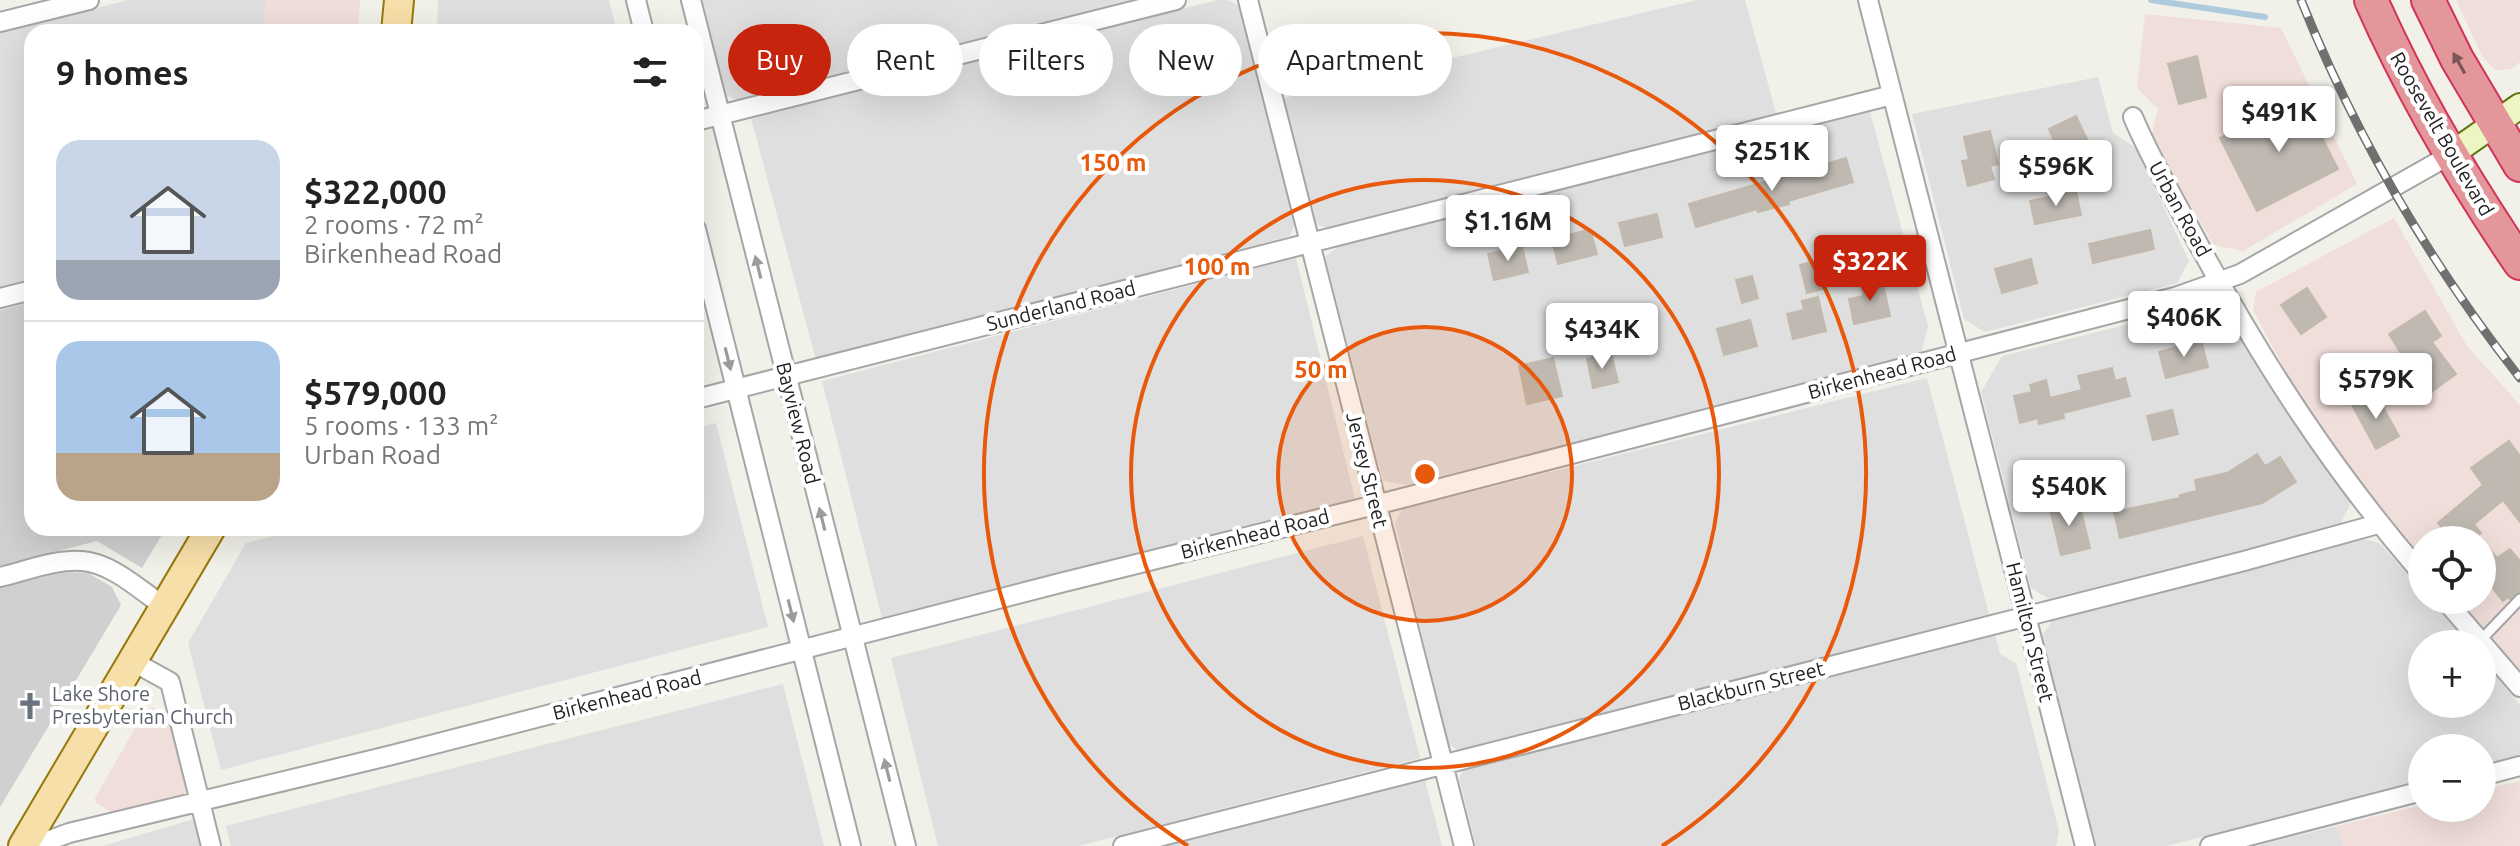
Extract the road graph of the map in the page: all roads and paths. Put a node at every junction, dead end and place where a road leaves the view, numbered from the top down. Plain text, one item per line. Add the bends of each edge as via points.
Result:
1 (89, 0) edge
2 (399, 0) edge
3 (636, 0) edge
4 (691, 0) edge
5 (1176, 0) edge
6 (1248, 0) edge
7 (1868, 0) edge
8 (2371, 0) edge
9 (2428, 0) edge
10 (26, 8) edge
11 (0, 22) edge
12 (397, 24) edge
13 (642, 24) edge
14 (697, 24) edge
15 (704, 53) edge
16 (1892, 95) junction
17 (719, 115) junction
18 (2507, 115) edge
19 (2133, 117) dead end
20 (704, 119) edge
21 (2450, 155) junction
22 (2520, 165) edge
23 (1311, 243) junction
24 (704, 262) edge
25 (2520, 263) edge
26 (2220, 282) junction
27 (24, 292) edge
28 (0, 298) edge
29 (1958, 353) junction
30 (785, 376) junction
31 (735, 389) junction
32 (704, 397) edge
33 (1375, 504) junction
34 (2378, 524) junction
35 (206, 536) edge
36 (2408, 558) edge
37 (0, 577) edge
38 (2520, 599) edge
39 (165, 607) junction
40 (2457, 614) edge
41 (2026, 615) junction
42 (2471, 630) edge
43 (2490, 630) edge
44 (852, 637) junction
45 (801, 650) junction
46 (2496, 658) edge
47 (132, 661) junction
48 (2518, 681) edge
49 (1443, 764) junction
50 (2520, 766) edge
51 (2496, 772) edge
52 (2408, 795) edge
53 (200, 802) junction
54 (23, 846) edge
55 (34, 846) edge
56 (211, 846) edge
57 (851, 846) edge
58 (906, 846) edge
59 (1123, 846) edge
60 (1464, 846) edge
61 (2085, 846) edge
62 (2210, 846) edge

1 - 10 street
2 - 12 main road
3 - 13 street
4 - 14 street, Bayview Road
5 - 17 street
6 - 23 street, Jersey Street
7 - 16 street, Hamilton Street
8 - 21 highway, Roosevelt Boulevard
18 -> 9 highway via 2457,59
10 - 11 street
15 - 17 street, Bayview Road
16 - 23 street, Sunderland Road
16 - 29 street, Hamilton Street
17 - 20 street
30 -> 17 street, Bayview Road
18 - 21 street
18 - 22 highway
19 - 26 street, Urban Road
21 - 25 highway, Roosevelt Boulevard
21 - 26 street, Birkenhead Road
23 - 30 street, Sunderland Road
23 - 33 street, Jersey Street
24 -> 31 street
26 - 29 street, Birkenhead Road
26 - 34 street, Urban Road via 2279,384
27 - 28 street
29 - 33 street, Birkenhead Road
29 - 41 street, Hamilton Street
30 - 31 street, Sunderland Road
44 -> 30 street, Bayview Road
31 - 32 street, Sunderland Road
31 -> 45 street
33 - 44 street, Birkenhead Road
33 - 49 street, Jersey Street
34 - 36 street, Urban Road
34 - 41 street, Blackburn Street
35 - 39 main road
37 - 39 street via 83,561 106,567
38 - 43 lane
39 - 47 main road
40 - 42 street
41 - 49 street, Blackburn Street
41 - 61 street, Hamilton Street
44 - 45 street, Birkenhead Road
58 -> 44 street, Bayview Road
45 - 53 street, Birkenhead Road
45 - 57 street
46 - 48 street
47 - 53 street via 170,682
47 - 54 main road
49 - 59 street, Blackburn Street
49 - 60 street, Jersey Street
50 - 51 street
52 - 62 street
53 - 55 street, Birkenhead Road
53 - 56 street

